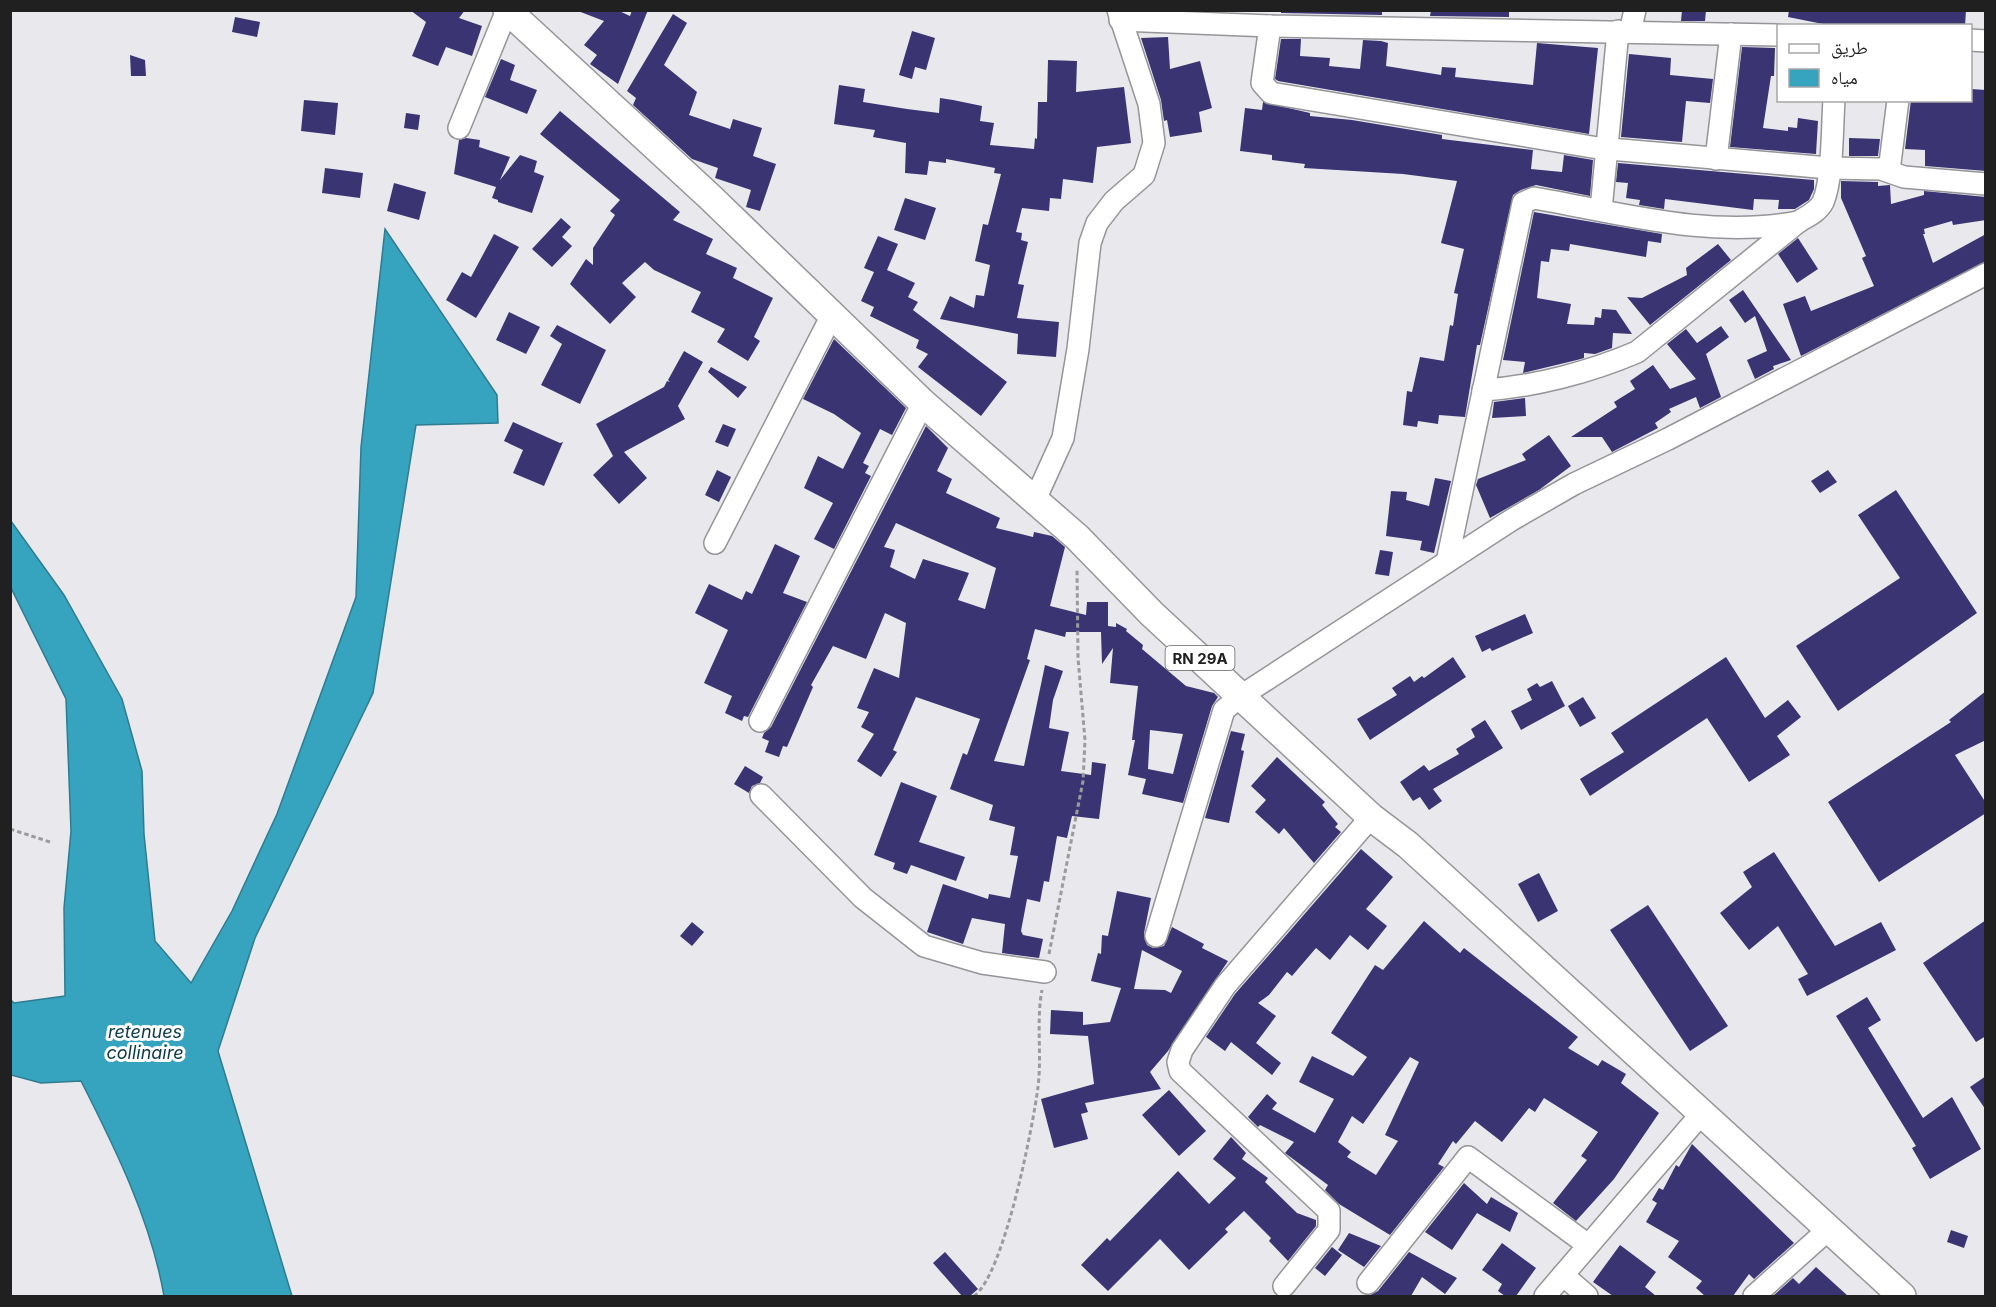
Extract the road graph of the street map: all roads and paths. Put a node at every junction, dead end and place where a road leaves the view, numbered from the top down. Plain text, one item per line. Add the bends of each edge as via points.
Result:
1 (507, 10) edge
2 (1635, 10) edge
3 (1119, 15) edge
4 (1270, 26) junction
5 (1624, 32) junction
6 (1731, 34) junction
7 (1777, 35) edge
8 (1834, 102) edge
9 (1898, 102) edge
10 (459, 128) dead end
11 (1607, 149) junction
12 (1716, 159) junction
13 (1829, 168) junction
14 (1889, 171) junction
15 (1986, 184) edge
16 (1601, 210) junction
17 (1798, 222) junction
18 (1986, 274) edge
19 (832, 315) junction
20 (1483, 390) junction
21 (923, 403) junction
22 (1034, 502) junction
23 (1077, 537) junction
24 (715, 543) dead end
25 (1448, 562) junction
26 (1241, 696) junction
27 (760, 722) dead end
28 (761, 795) dead end
29 (1371, 817) junction
30 (10, 829) edge
31 (50, 842) dead end
32 (1156, 936) dead end
33 (1045, 972) junction
34 (1702, 1113) junction
35 (1830, 1228) junction
36 (1588, 1245) junction
37 (1563, 1275) junction
38 (1368, 1283) dead end
39 (1284, 1286) dead end
40 (974, 1296) edge
41 (1545, 1296) edge
42 (1587, 1296) edge
43 (1754, 1296) edge
44 (1902, 1296) edge

1 - 10 street
1 - 19 main road, RN 29A
2 - 5 street
3 - 4 street
3 - 22 street via 1149,104 1154,143 1144,175 1114,201 1097,223 1090,243 1063,438
4 - 5 street
4 - 11 street via 1262,83 1271,93
5 - 6 street
5 - 11 street
6 - 7 street
6 - 12 street
8 - 13 street
9 - 14 street
11 - 12 street
11 - 16 street
12 - 13 street
13 - 14 street
13 - 17 street via 1823,202
14 - 15 street via 1904,177
16 - 17 street via 1686,225 1770,228
16 - 20 street via 1534,198 1523,203
17 - 20 street via 1637,352 1550,379
18 - 25 street via 1574,484
19 - 21 main road, RN 29A
19 - 24 street
20 - 25 street
21 - 22 main road, RN 29A
21 - 27 street
22 - 23 main road, RN 29A
23 - 26 main road, RN 29A via 1152,614
23 - 33 path via 1083,781
25 - 26 street
26 - 29 main road, RN 29A
26 - 32 street via 1224,710
28 - 33 street via 863,898 924,946 982,963
29 - 34 main road, RN 29A via 1408,845
29 - 39 street via 1225,987 1178,1062 1180,1071 1329,1211 1329,1230
30 - 31 path
33 - 40 path via 1040,996 1038,1086 1030,1134 1003,1240 987,1280
34 - 35 main road, RN 29A
34 - 36 street
35 - 43 street
35 - 44 main road, RN 29A
36 - 37 street
36 - 38 street via 1468,1157
37 - 41 street
37 - 42 street

